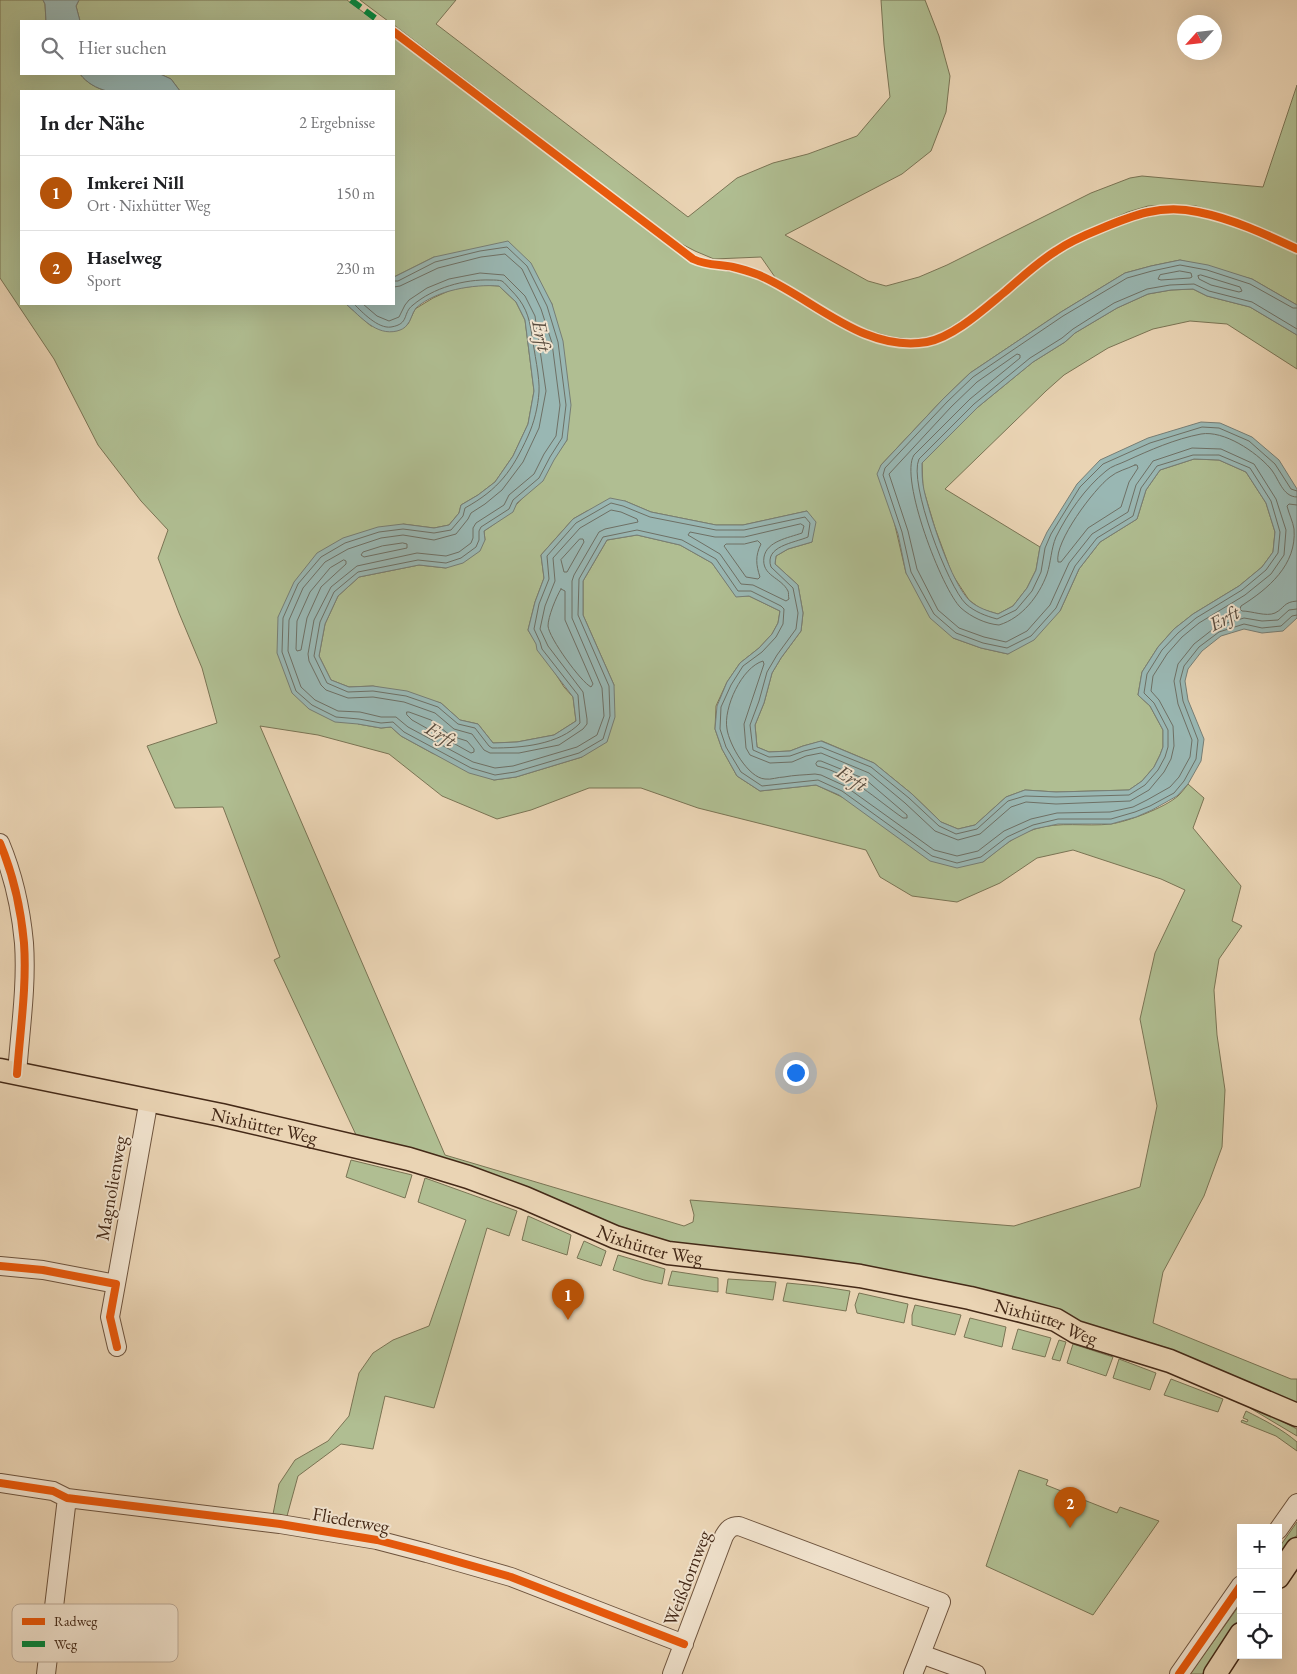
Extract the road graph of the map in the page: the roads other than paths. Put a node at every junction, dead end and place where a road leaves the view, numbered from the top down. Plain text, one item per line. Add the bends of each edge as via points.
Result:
1 (0, 843) edge
2 (9, 1072) edge
3 (149, 1100) junction
4 (0, 1266) edge
5 (116, 1284) junction
6 (117, 1348) dead end
7 (1297, 1415) edge
8 (0, 1483) edge
9 (67, 1498) junction
10 (1297, 1503) edge
11 (1282, 1524) edge
12 (1297, 1549) edge
13 (1282, 1571) edge
14 (1237, 1591) edge
15 (54, 1604) edge
16 (1237, 1640) edge
17 (684, 1644) junction
18 (921, 1654) junction
19 (672, 1674) edge
20 (913, 1674) edge
21 (976, 1674) edge
22 (1179, 1674) edge
23 (1215, 1674) edge

1 - 2 street via 17,898 24,944 24,987
2 - 3 main road, Nixhütter Weg
3 - 5 street, Magnolienweg
3 - 7 main road, Nixhütter Weg via 409,1159 468,1177 615,1237 668,1253 860,1276 1027,1312 1056,1320 1076,1332 1170,1361
4 - 5 street via 43,1270
5 - 6 street, Magnolienweg via 110,1317
8 - 9 street, Fliederweg via 53,1491
9 - 15 street
9 - 17 street, Fliederweg via 377,1540 511,1577
10 - 11 street
12 - 13 main road
14 - 22 street
16 - 23 main road
17 - 18 street, Weißdornweg via 724,1536 732,1527 744,1527 941,1602
17 - 19 street, Weißdornweg
18 - 20 street
18 - 21 street

